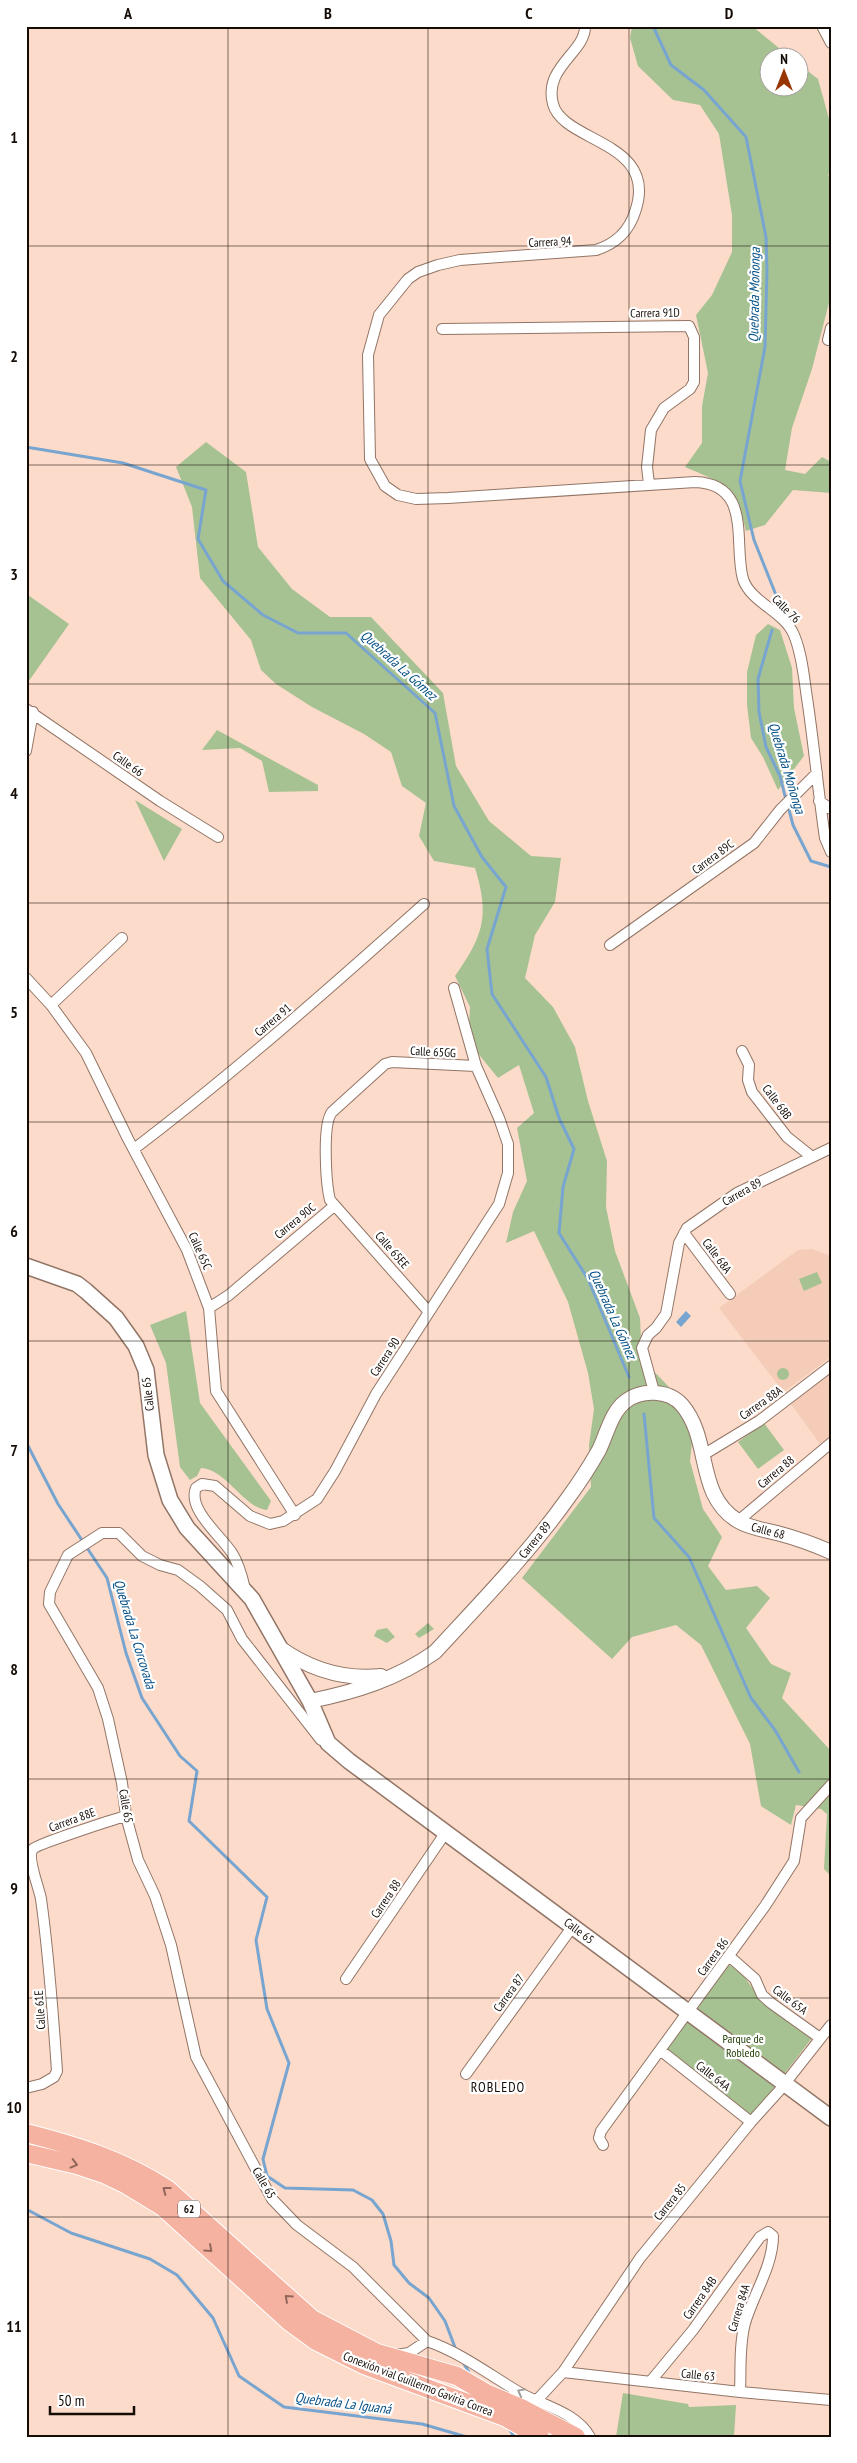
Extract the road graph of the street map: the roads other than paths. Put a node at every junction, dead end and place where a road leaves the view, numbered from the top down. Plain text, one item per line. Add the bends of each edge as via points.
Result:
1 (585, 26) edge
2 (822, 26) edge
3 (831, 43) edge
4 (831, 328) edge
5 (442, 329) dead end
6 (829, 340) edge
7 (649, 484) junction
8 (30, 711) edge
9 (26, 751) edge
10 (817, 773) junction
11 (819, 801) junction
12 (831, 809) edge
13 (218, 837) dead end
14 (831, 852) edge
15 (424, 904) dead end
16 (122, 938) dead end
17 (610, 946) dead end
18 (26, 978) edge
19 (454, 988) dead end
20 (51, 1005) junction
21 (742, 1051) dead end
22 (388, 1063) joint
23 (476, 1066) junction
24 (831, 1148) edge
25 (134, 1149) junction
26 (812, 1157) junction
27 (334, 1206) junction
28 (684, 1232) junction
29 (26, 1266) edge
30 (730, 1294) dead end
31 (209, 1308) junction
32 (429, 1312) junction
33 (831, 1366) edge
34 (647, 1394) junction
35 (831, 1444) edge
36 (703, 1456) junction
37 (295, 1515) junction
38 (738, 1521) junction
39 (831, 1552) edge
40 (246, 1590) junction
41 (280, 1648) junction
42 (402, 1673) junction
43 (310, 1701) junction
44 (328, 1743) junction
45 (831, 1785) edge
46 (126, 1816) junction
47 (446, 1832) junction
48 (30, 1853) joint
49 (573, 1926) junction
50 (730, 1956) junction
51 (346, 1979) dead end
52 (688, 2012) junction
53 (831, 2025) edge
54 (820, 2038) junction
55 (660, 2050) junction
56 (466, 2074) dead end
57 (786, 2083) junction
58 (26, 2088) edge
59 (831, 2118) edge
60 (750, 2122) junction
61 (26, 2133) edge
62 (601, 2142) dead end
63 (26, 2152) edge
64 (771, 2233) joint
65 (427, 2341) junction
66 (387, 2357) junction
67 (563, 2372) junction
68 (650, 2382) junction
69 (740, 2392) junction
70 (480, 2400) junction
71 (537, 2400) junction
72 (831, 2400) edge
73 (540, 2437) edge
74 (576, 2437) edge
75 (590, 2437) edge

1 - 7 street, Carrera 94 via 582,38 557,71 552,104 560,117 613,149 630,164 635,173 638,194 633,217 615,241 596,250 460,260 427,268 408,279 379,315 369,346 370,459 385,486 408,498
2 - 3 street
4 - 6 street
5 - 7 street, Carrera 91D via 689,326 694,337 694,382 690,389 664,408 651,430 647,467
7 - 10 street, Calle 76 via 706,483 723,492 738,517 744,579 794,634 803,670
8 - 9 street
8 - 13 street, Calle 66
10 - 11 street, Calle 76
10 - 17 street, Carrera 89C via 780,810 754,843
11 - 12 street
11 - 14 street, Calle 76 via 825,838
15 - 25 street, Carrera 91 via 285,1027
16 - 20 street
18 - 20 street, Calle 65C
19 - 23 street, Carrera 90
20 - 25 street, Calle 65C via 86,1053
21 - 26 street, Calle 68B via 749,1065 748,1080 752,1092 788,1137
22 - 23 street, Calle 65GG
22 - 27 street, Carrera 90C via 329,1114 327,1185
23 - 32 street, Carrera 90 via 506,1137 508,1173 495,1211
24 - 26 street, Carrera 89
25 - 31 street, Calle 65C via 187,1250
26 - 28 street, Carrera 89 via 737,1193 691,1223
27 - 31 street, Carrera 90C via 229,1295
27 - 32 street, Calle 65EE
28 - 30 street, Calle 68A
28 - 34 street via 679,1243 666,1314 642,1348 653,1388
29 - 40 main road, Calle 65 via 77,1284 124,1328 141,1354 146,1370 156,1455 170,1500 187,1528
31 - 37 street, Calle 65C via 216,1391
32 - 37 street, Carrera 90 via 376,1394 327,1485 317,1500
33 - 36 street, Carrera 88A via 759,1421
34 - 36 street, Calle 68 via 662,1394 677,1400 692,1422
34 - 42 street, Carrera 89 via 632,1397 617,1411 598,1451 570,1495 499,1584 435,1652
35 - 38 street, Carrera 88
36 - 38 street, Calle 68 via 714,1496 724,1511
37 - 40 street, Carrera 90 via 279,1523 264,1523 250,1516 215,1486 202,1484 196,1488 196,1507 232,1552
38 - 39 street, Calle 68 via 752,1528 809,1542
40 - 41 main road, Calle 65
41 - 42 street, Carrera 89 via 296,1660 334,1674 367,1678
41 - 43 main road, Calle 65
42 - 43 street, Carrera 89 via 341,1695
43 - 44 main road, Calle 65
44 - 46 street, Calle 65 via 321,1740 270,1676 242,1639 227,1610 178,1570 142,1556 119,1533 97,1535 72,1551 62,1563 50,1592 49,1604 100,1696 117,1756
44 - 47 main road, Calle 65
45 - 50 street, Carrera 86 via 801,1818 794,1860
46 - 48 street, Carrera 88E via 37,1845
46 - 65 street, Calle 65 via 138,1860 155,1896 171,1945 196,2057 263,2187 287,2216 353,2267
47 - 49 main road, Calle 65
47 - 51 street, Carrera 88
48 - 58 street, Calle 61E via 29,1860 41,1899 57,2071 54,2077 42,2084
49 - 52 main road, Calle 65
49 - 56 street, Carrera 87
50 - 52 street, Carrera 86
50 - 54 street, Calle 65A via 755,1980 762,1995
52 - 55 street, Carrera 86
52 - 57 main road, Calle 65
53 - 54 street, Carrera 85
54 - 57 street, Carrera 85
55 - 60 street, Calle 64A
55 - 62 street, Carrera 86 via 601,2131
57 - 59 main road, Calle 65
57 - 60 street, Carrera 85
60 - 67 street, Carrera 85 via 640,2258
66 -> 61 highway, Conexión vial Guillermo Gaviria Correa / 62 via 312,2319 167,2189 84,2148
63 -> 70 highway, Conexión vial Guillermo Gaviria Correa / 62 via 104,2174 163,2207 290,2322 316,2341 364,2365
64 - 68 street, Carrera 84B via 760,2238 693,2330
64 - 69 street, Carrera 84A via 771,2254 745,2324
65 - 66 street via 409,2353
71 -> 65 street via 463,2357
66 - 70 highway, Conexión vial Guillermo Gaviria Correa / 62 via 457,2376
67 - 68 street, Calle 63
67 - 71 street, Carrera 85
68 - 69 street, Calle 63
69 - 72 street, Calle 63
70 - 73 highway, Conexión vial Guillermo Gaviria Correa / 62
70 - 74 highway, Conexión vial Guillermo Gaviria Correa / 62 via 521,2408
71 - 75 street via 566,2414

